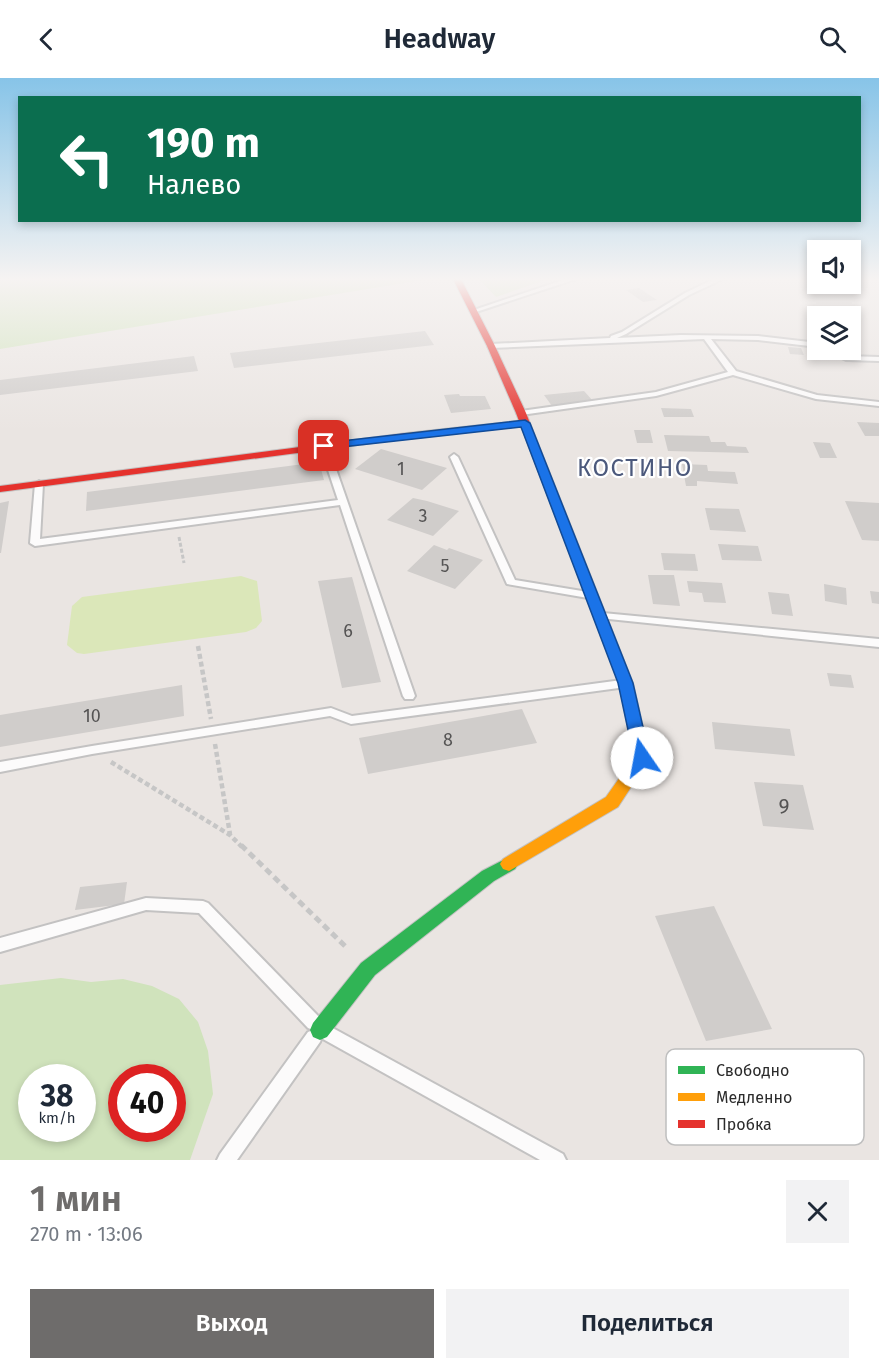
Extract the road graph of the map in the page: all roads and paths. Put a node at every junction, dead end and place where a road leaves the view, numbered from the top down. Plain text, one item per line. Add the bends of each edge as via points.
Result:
1 (483, 329) edge
2 (630, 329) edge
3 (706, 338) junction
4 (605, 340) junction
5 (807, 344) edge
6 (491, 346) junction
7 (861, 358) edge
8 (879, 359) edge
9 (733, 373) junction
10 (879, 404) edge
11 (523, 418) junction
12 (324, 446) junction
13 (454, 457) dead end
14 (39, 484) junction
15 (0, 489) edge
16 (342, 502) junction
17 (177, 524) junction
18 (184, 563) dead end
19 (591, 596) junction
20 (600, 616) junction
21 (879, 644) edge
22 (626, 683) junction
23 (409, 696) dead end
24 (92, 750) junction
25 (0, 767) edge
26 (0, 945) edge
27 (368, 969) junction
28 (320, 1030) junction
29 (226, 1160) edge
30 (557, 1160) edge

1 - 6 street
2 - 4 lane
3 - 4 lane
3 - 5 lane
3 - 9 lane
4 - 6 lane
6 - 11 street
7 - 8 lane
9 - 10 lane via 816,397
9 - 11 lane via 656,394
11 - 12 street
11 - 19 street
12 - 14 street
12 - 16 lane
13 - 19 lane via 510,582
14 - 15 street
14 - 17 lane via 35,543
16 - 17 lane
16 - 23 lane
17 - 18 path
19 - 20 street
20 - 21 lane
20 - 22 street
22 - 24 lane via 351,720 331,712
22 - 27 street via 642,758 612,802 488,876
24 - 25 lane
24 - 27 path via 230,835
26 - 28 lane via 146,903 203,907
27 - 28 street
28 - 29 lane
28 - 30 lane

